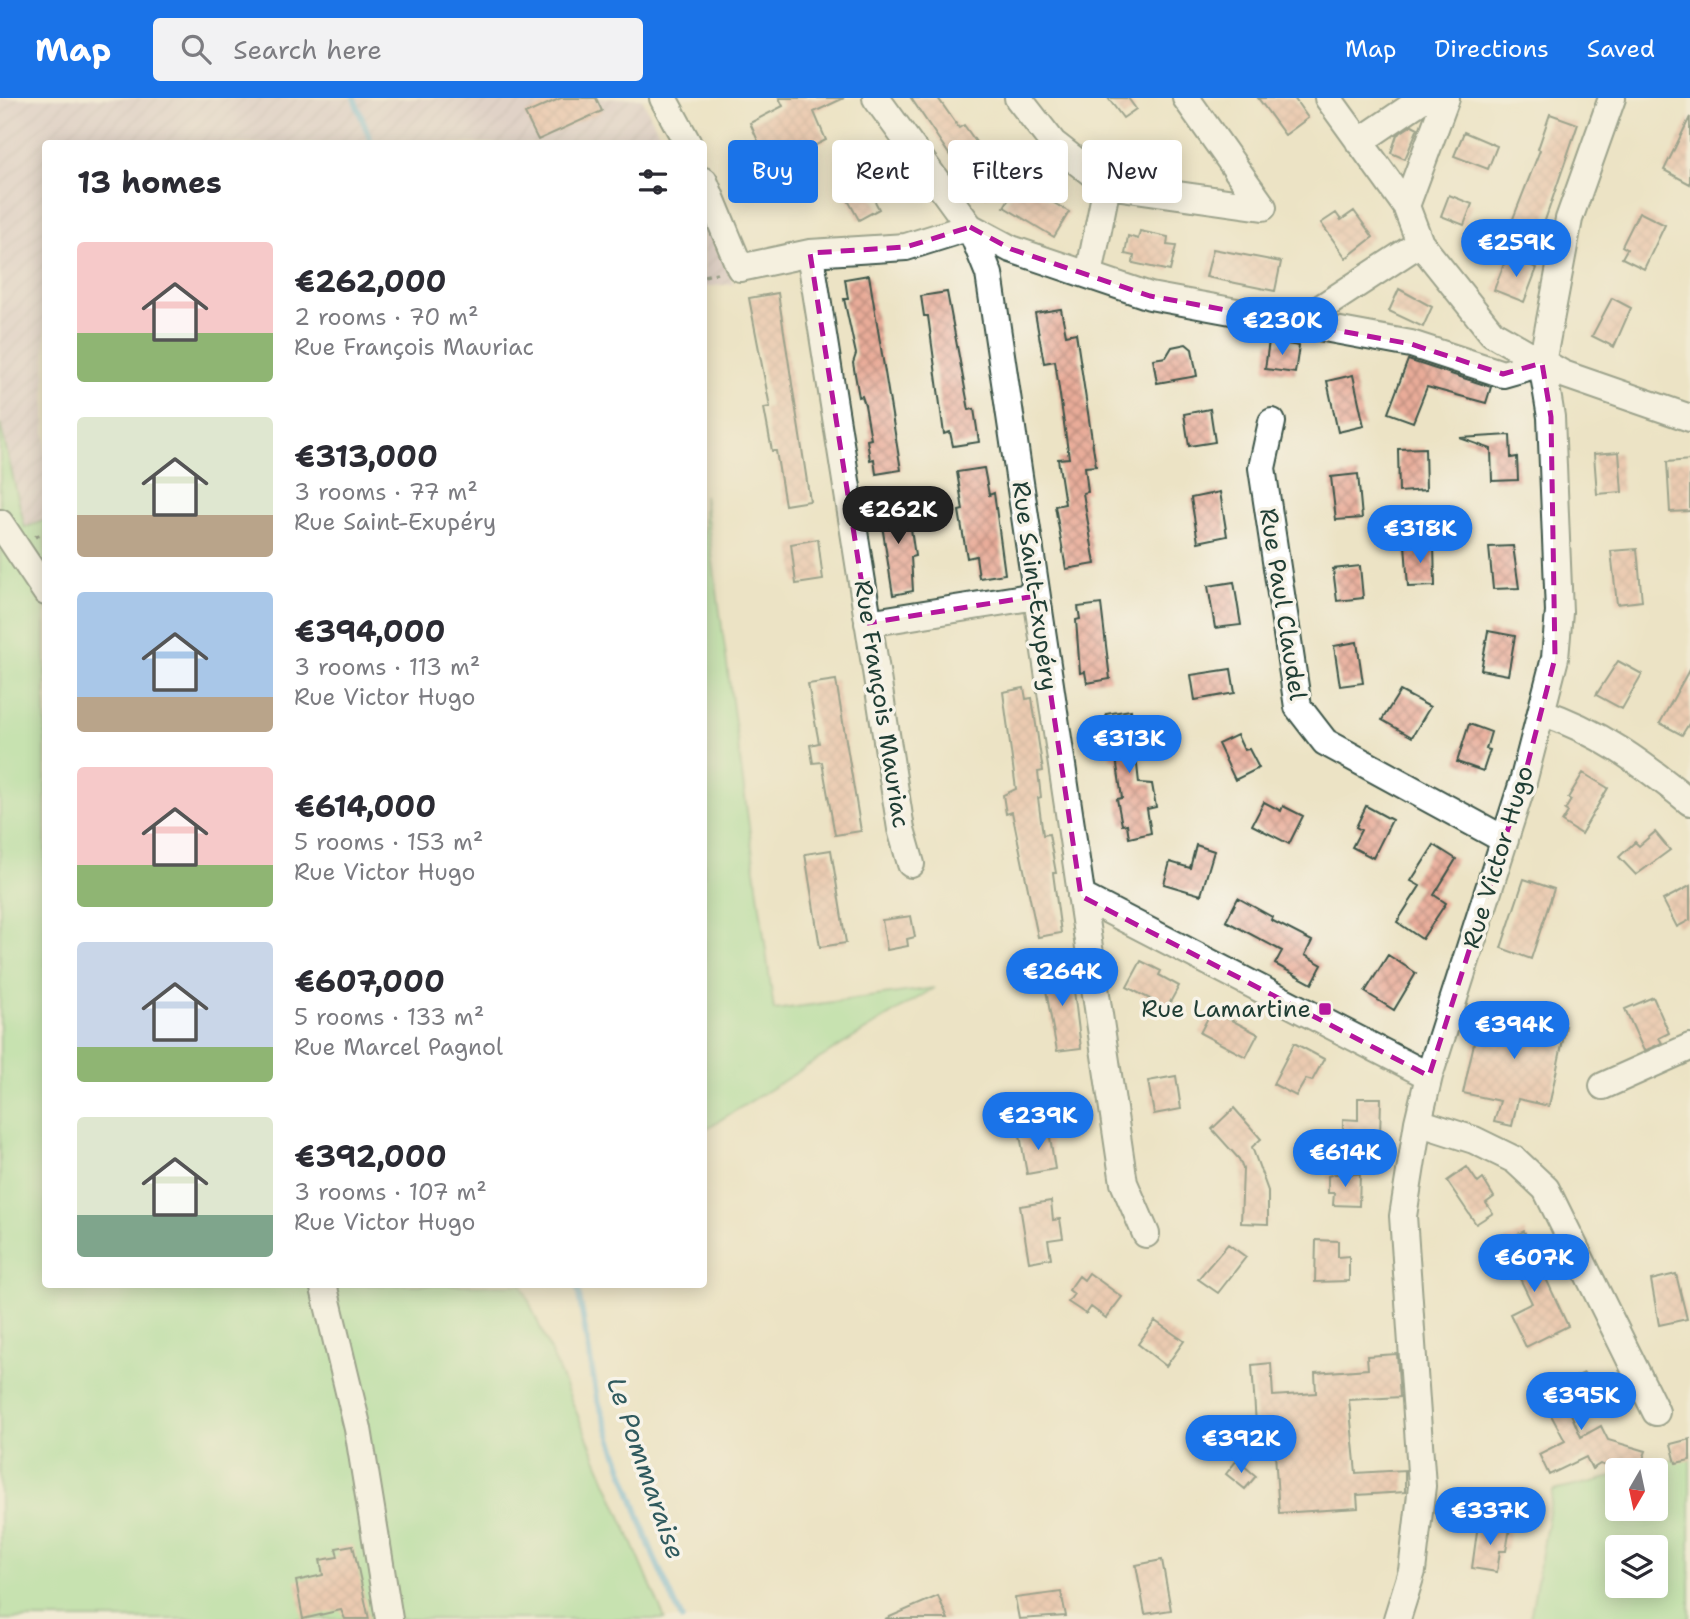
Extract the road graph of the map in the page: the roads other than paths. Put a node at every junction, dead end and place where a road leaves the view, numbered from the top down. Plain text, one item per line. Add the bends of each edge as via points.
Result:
1 (663, 98) edge
2 (876, 98) edge
3 (1018, 98) edge
4 (1186, 98) edge
5 (1328, 98) edge
6 (1424, 98) edge
7 (1446, 98) edge
8 (1612, 98) edge
9 (686, 140) edge
10 (1359, 142) junction
11 (1082, 165) edge
12 (707, 188) edge
13 (1182, 196) edge
14 (1103, 203) edge
15 (1406, 206) junction
16 (970, 227) junction
17 (1420, 243) junction
18 (810, 253) junction
19 (1089, 275) junction
20 (1298, 323) junction
21 (1542, 363) junction
22 (1690, 418) edge
23 (1272, 422) dead end
24 (0, 523) edge
25 (42, 586) edge
26 (1036, 596) junction
27 (868, 623) junction
28 (1541, 712) junction
29 (1690, 802) edge
30 (1505, 840) junction
31 (911, 864) dead end
32 (1081, 896) junction
33 (1690, 1047) edge
34 (1429, 1076) junction
35 (1603, 1086) dead end
36 (1418, 1122) junction
37 (1146, 1234) dead end
38 (324, 1288) edge
39 (1656, 1412) dead end
40 (389, 1619) edge
41 (1397, 1619) edge

1 - 9 street
2 - 16 street
3 - 11 street via 1053,142
4 - 13 street via 1263,207
5 - 10 street
6 - 10 street
7 - 15 street
8 - 21 street, Rue Victor Hugo via 1569,219
10 - 15 street
12 - 18 street via 740,268
14 - 19 street
15 - 17 street
16 - 18 street via 906,247
16 - 19 street via 1011,249
16 - 26 street, Rue Saint-Exupéry via 989,274
17 - 20 street
17 - 21 street via 1492,332
18 - 27 street, Rue François Mauriac
19 - 20 street via 1150,296
20 - 21 street via 1410,344 1503,374
21 - 22 street
21 - 28 street, Rue Victor Hugo via 1551,417 1559,612 1555,658
23 - 30 street, Rue Paul Claudel via 1262,468 1298,707 1325,742
24 - 25 street
26 - 27 street
26 - 32 street, Rue Saint-Exupéry
27 - 31 street, Rue François Mauriac via 901,829
28 - 29 street via 1578,724 1637,759
28 - 30 street, Rue Victor Hugo
30 - 34 street, Rue Victor Hugo
32 - 34 street
32 - 37 street, Rue Saint-Exupéry via 1124,1183
33 - 35 street
34 - 36 street, Rue Victor Hugo
36 - 39 street via 1474,1140 1515,1160 1546,1189
36 - 41 street, Rue Victor Hugo via 1403,1216 1422,1486 1412,1571
38 - 40 street via 358,1429

